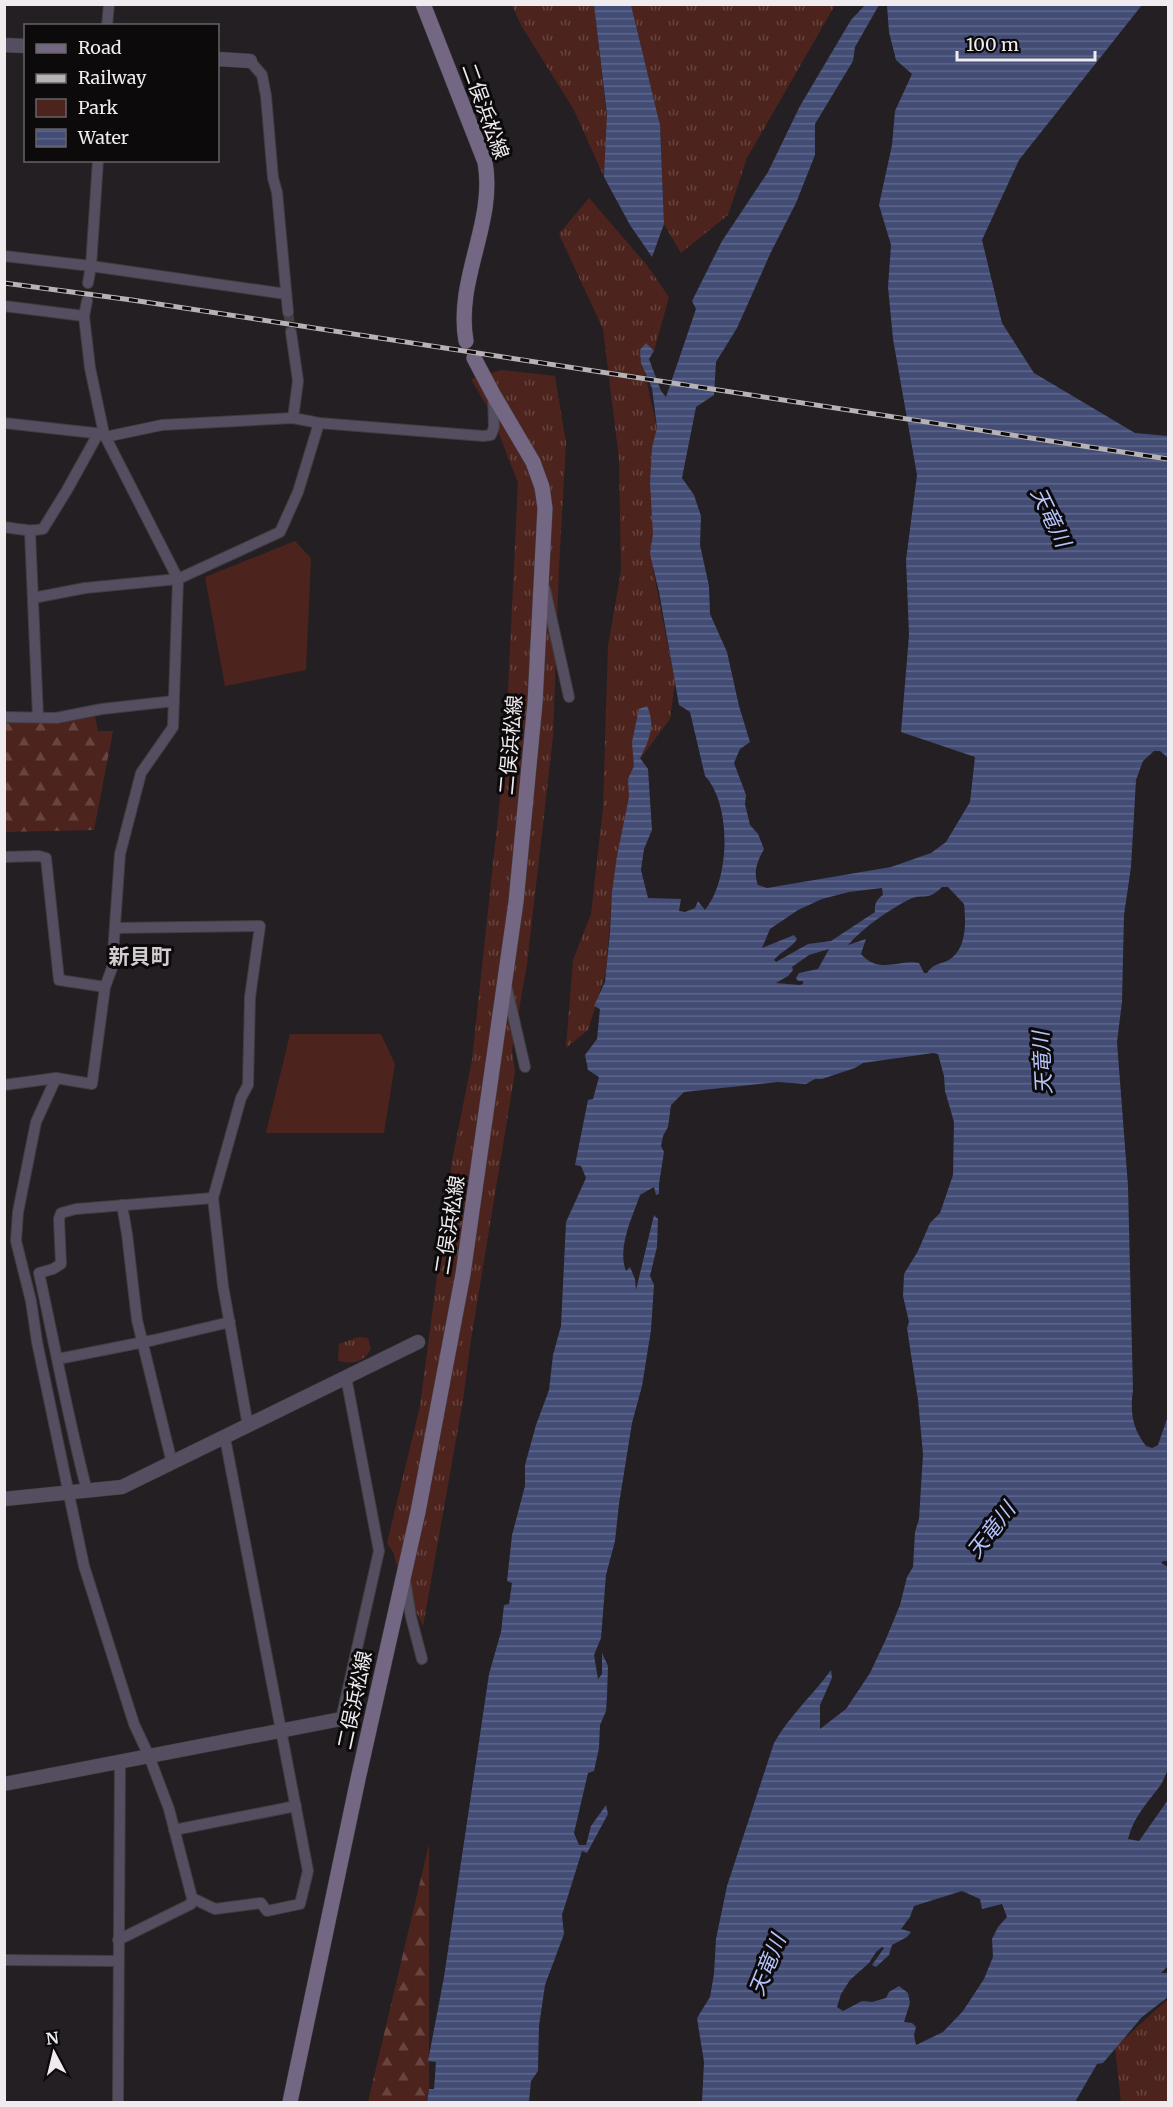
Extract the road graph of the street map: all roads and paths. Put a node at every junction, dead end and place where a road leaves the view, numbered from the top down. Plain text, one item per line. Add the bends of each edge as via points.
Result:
1 (109, 4) edge
2 (423, 4) edge
3 (107, 24) edge
4 (4, 45) edge
5 (24, 46) edge
6 (219, 59) edge
7 (250, 61) joint
8 (98, 162) edge
9 (4, 256) edge
10 (91, 266) junction
11 (88, 283) tunnel mouth
12 (286, 294) junction
13 (87, 301) tunnel mouth
14 (4, 306) edge
15 (288, 312) tunnel mouth
16 (84, 316) junction
17 (291, 332) tunnel mouth
18 (466, 341) dead end
19 (474, 358) dead end
20 (493, 394) junction
21 (293, 418) junction
22 (4, 423) edge
23 (319, 423) junction
24 (102, 435) junction
25 (4, 527) edge
26 (30, 532) junction
27 (178, 579) junction
28 (543, 579) junction
29 (33, 598) junction
30 (570, 697) dead end
31 (174, 701) junction
32 (4, 717) edge
33 (38, 717) junction
34 (4, 857) edge
35 (115, 928) junction
36 (505, 981) junction
37 (105, 987) junction
38 (525, 1068) dead end
39 (56, 1078) junction
40 (4, 1085) edge
41 (213, 1198) junction
42 (122, 1205) junction
43 (230, 1322) junction
44 (418, 1342) dead end
45 (142, 1343) junction
46 (58, 1359) junction
47 (346, 1377) junction
48 (248, 1426) junction
49 (225, 1438) junction
50 (172, 1463) junction
51 (87, 1491) junction
52 (71, 1493) junction
53 (4, 1499) edge
54 (404, 1570) junction
55 (422, 1659) dead end
56 (341, 1719) joint
57 (282, 1730) junction
58 (149, 1756) junction
59 (120, 1762) junction
60 (4, 1784) edge
61 (296, 1806) junction
62 (174, 1830) junction
63 (192, 1898) junction
64 (118, 1940) junction
65 (4, 1960) edge
66 (118, 1961) junction
67 (118, 2103) edge
68 (290, 2103) edge

1 - 3 street
2 - 18 main road, 二俣浜松線 via 488,178 487,201 465,292
4 - 5 street
6 - 7 street
7 - 12 street via 262,75 266,96
8 - 10 street
9 - 10 street
10 - 11 street
10 - 12 street
12 - 15 street
13 - 16 street
14 - 16 street
16 - 24 street
17 - 21 street via 298,381
19 - 20 main road, 二俣浜松線
20 - 23 street via 491,435
20 - 28 main road, 二俣浜松線 via 533,462 542,487
21 - 23 street
21 - 24 street via 162,425
22 - 24 street
23 - 27 street via 298,492 280,532
24 - 26 street via 43,529
24 - 27 street
25 - 26 street
26 - 29 street
27 - 29 street via 86,588
27 - 31 street
28 - 30 street
28 - 36 main road, 二俣浜松線 via 532,738
29 - 33 street
31 - 33 street via 56,718
31 - 35 street via 173,727 141,773 120,854
32 - 33 street
34 - 37 street via 46,858 59,980
35 - 37 street via 112,968
35 - 41 street via 260,926 250,997 248,1085
36 - 38 street
36 - 54 main road, 二俣浜松線 via 463,1274
37 - 39 street via 92,1084
39 - 40 street
39 - 52 street via 36,1122 16,1241
41 - 42 street
41 - 43 street
42 - 45 street
42 - 46 street via 61,1213 61,1264 39,1273
43 - 45 street
43 - 48 street
44 - 47 street
45 - 46 street
45 - 50 street
46 - 51 street
47 - 48 street
47 - 56 street via 379,1551
48 - 49 street
49 - 50 street
49 - 57 street
50 - 51 street via 122,1487
51 - 52 street
52 - 53 street
52 - 58 street via 84,1566 134,1724
54 - 55 street
54 - 68 main road, 二俣浜松線
56 - 57 street
57 - 58 street
57 - 61 street
58 - 59 street
58 - 62 street
59 - 60 street
59 - 64 street
61 - 62 street
61 - 63 street via 308,1871 300,1904 267,1911 261,1903 215,1909
62 - 63 street
63 - 64 street via 191,1904
64 - 66 street
65 - 66 street
66 - 67 street

